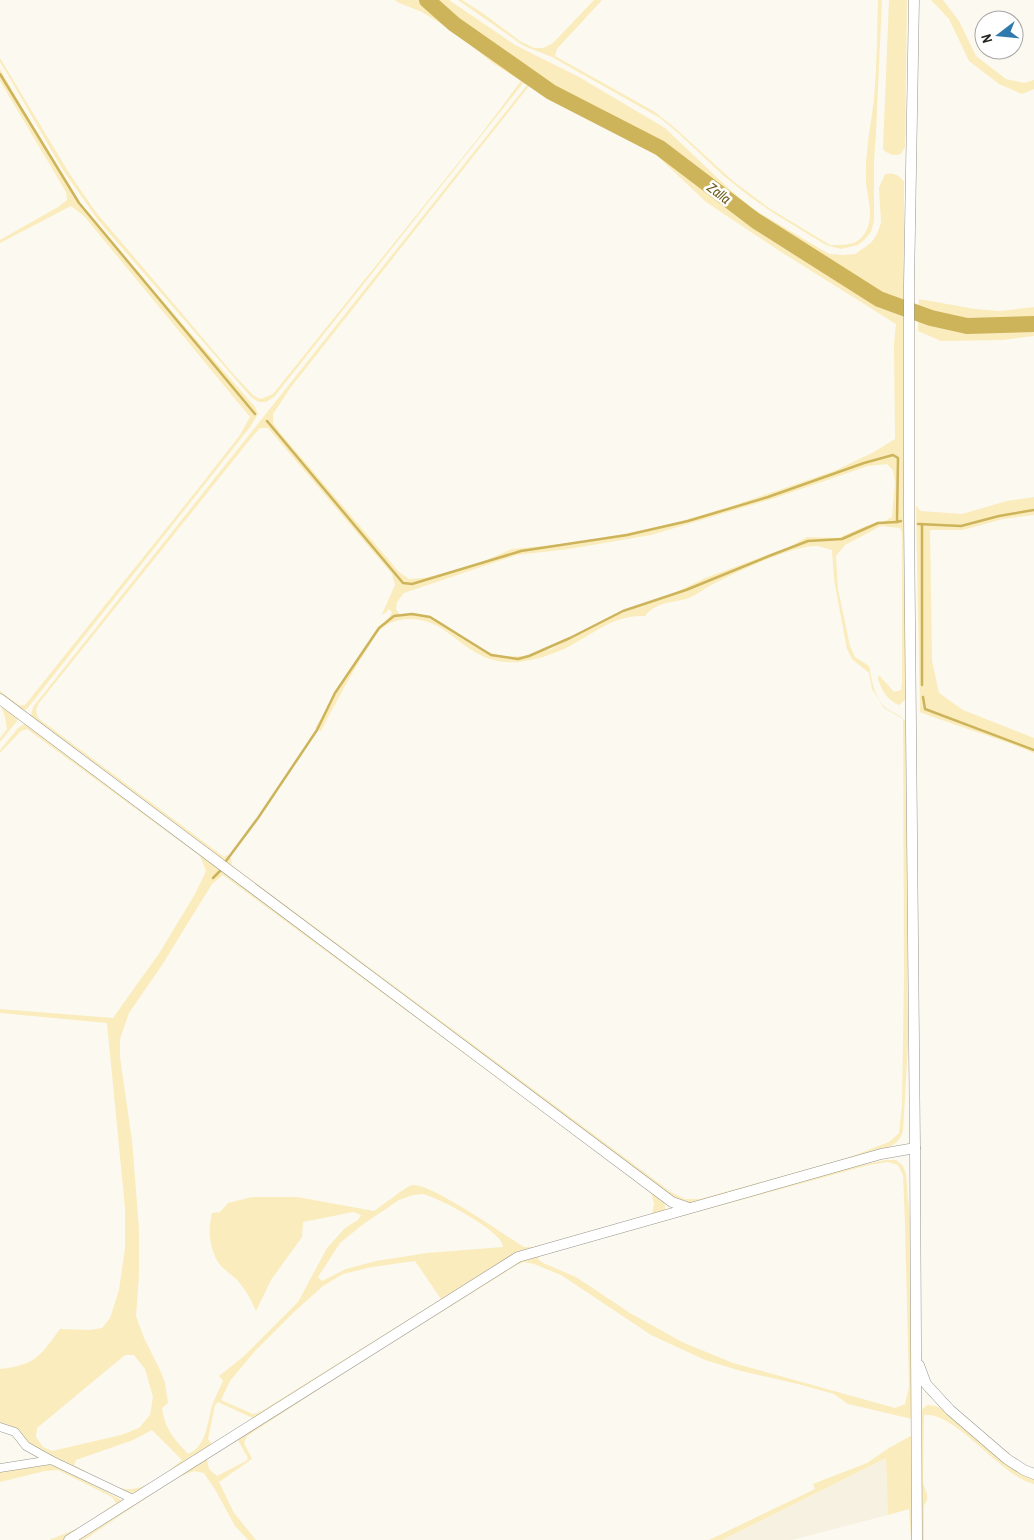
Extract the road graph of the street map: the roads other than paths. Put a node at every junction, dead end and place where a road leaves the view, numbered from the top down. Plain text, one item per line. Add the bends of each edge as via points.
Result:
1 (914, 0) edge
2 (0, 699) edge
3 (915, 1148) junction
4 (689, 1208) junction
5 (916, 1354) junction
6 (934, 1393) junction
7 (916, 1408) junction
8 (0, 1427) edge
9 (51, 1460) junction
10 (0, 1468) edge
11 (1034, 1474) edge
12 (133, 1499) junction
13 (69, 1540) edge
14 (917, 1540) edge

1 - 3 street via 909,516
2 - 4 street via 672,1202
3 - 4 street via 881,1154
3 - 5 street
4 - 12 street via 518,1256
5 - 6 street via 922,1375
5 - 7 street
6 - 7 street via 921,1399
6 - 11 street via 1007,1459
7 - 14 street
8 - 9 street via 15,1432 26,1446
9 - 10 street
9 - 12 street
12 - 13 street

